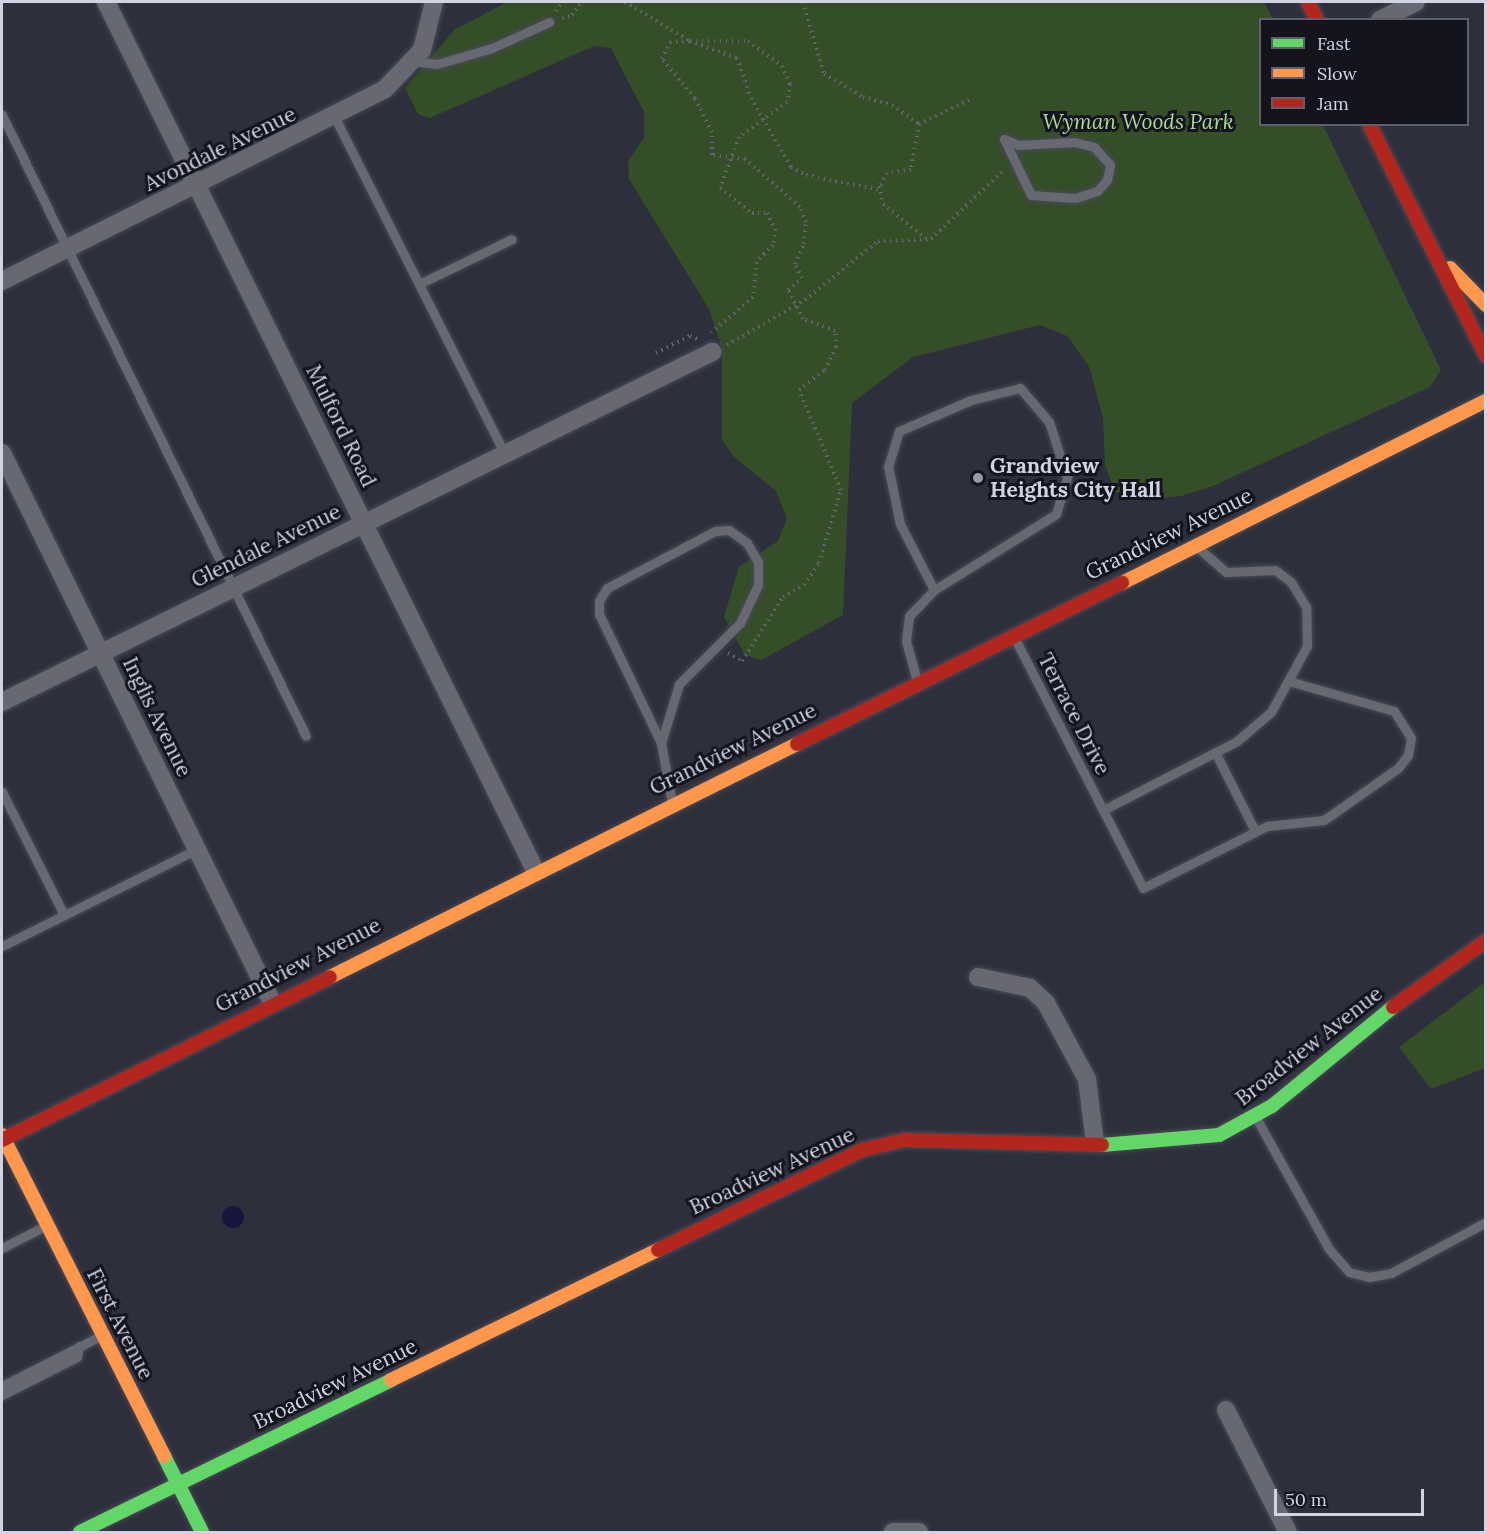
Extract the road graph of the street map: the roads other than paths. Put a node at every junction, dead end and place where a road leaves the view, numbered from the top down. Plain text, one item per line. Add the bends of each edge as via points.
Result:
1 (106, 2) edge
2 (434, 2) edge
3 (1308, 2) edge
4 (1416, 2) edge
5 (1316, 18) edge
6 (1384, 18) edge
7 (549, 22) road end
8 (412, 61) junction
9 (2, 115) edge
10 (335, 117) junction
11 (1370, 126) edge
12 (1013, 162) joint
13 (197, 185) junction
14 (1422, 230) junction
15 (512, 238) dead end
16 (67, 249) junction
17 (2, 280) edge
18 (419, 284) junction
19 (1485, 305) edge
20 (714, 348) road end
21 (1485, 356) edge
22 (1485, 401) edge
23 (2, 453) edge
24 (505, 454) junction
25 (364, 523) junction
26 (1195, 544) junction
27 (231, 589) junction
28 (934, 590) junction
29 (1012, 634) junction
30 (100, 654) junction
31 (917, 681) junction
32 (1292, 682) junction
33 (2, 702) edge
34 (306, 736) dead end
35 (661, 743) junction
36 (1215, 752) junction
37 (2, 792) edge
38 (672, 802) junction
39 (1103, 810) junction
40 (1255, 831) junction
41 (197, 849) junction
42 (535, 870) junction
43 (64, 915) junction
44 (1485, 941) edge
45 (2, 946) edge
46 (978, 977) dead end
47 (272, 1002) junction
48 (1255, 1116) junction
49 (2, 1138) edge
50 (1095, 1143) junction
51 (1485, 1222) edge
52 (47, 1225) junction
53 (2, 1248) edge
54 (102, 1335) junction
55 (79, 1346) junction
56 (2, 1386) edge
57 (2, 1395) edge
58 (1226, 1410) dead end
59 (177, 1484) junction
60 (917, 1531) edge
61 (80, 1533) edge
62 (202, 1533) edge
63 (893, 1533) edge
64 (1288, 1533) edge

1 - 13 street, Mulford Road
2 - 8 street, Avondale Avenue via 431,26
3 - 5 main road
4 - 6 street
7 - 8 lane via 448,61
8 - 10 street, Avondale Avenue via 384,90
9 - 16 lane
10 - 13 street, Avondale Avenue
10 - 18 lane
11 - 14 main road
12 - 12 lane via 1031,195 1046,200 1097,191 1107,180 1110,165 1094,147 1074,142 1018,145 1004,139
13 - 16 street, Avondale Avenue
13 - 25 street, Mulford Road
14 - 19 main road
14 - 21 main road
15 - 18 lane
16 - 17 street, Avondale Avenue
16 - 27 lane
18 - 24 lane
20 - 24 street, Glendale Avenue
22 - 26 main road, Grandview Avenue
23 - 30 street, Inglis Avenue
24 - 25 street, Glendale Avenue
25 - 27 street, Glendale Avenue
25 - 42 street, Mulford Road
26 - 29 main road, Grandview Avenue
26 - 32 lane via 1226,572 1275,570 1291,582 1310,627
27 - 30 street, Glendale Avenue
27 - 34 lane
28 - 28 lane via 1056,514 1067,477 1049,422 1020,388 971,399 898,431 888,466 900,524
28 - 31 lane via 909,616 906,641
29 - 31 main road, Grandview Avenue
29 - 39 lane, Terrace Drive
30 - 33 street, Glendale Avenue
30 - 41 street, Inglis Avenue
31 - 38 main road, Grandview Avenue
32 - 36 lane via 1271,712
32 - 40 lane, Terrace Drive via 1394,711 1411,738 1408,755 1398,768 1324,820
35 - 35 lane via 599,614 599,601 607,588 715,531 729,530 747,543 758,562 758,585 740,623 679,684
35 - 38 lane
36 - 39 lane
36 - 40 lane
37 - 43 lane
38 - 42 main road, Grandview Avenue
39 - 40 lane, Terrace Drive via 1143,888
41 - 43 lane
41 - 47 street, Inglis Avenue
42 - 47 main road, Grandview Avenue
43 - 45 lane
44 - 48 main road, Broadview Avenue
46 - 50 street via 1030,988 1046,1003 1087,1079
47 - 49 main road, Grandview Avenue
48 - 50 main road, Broadview Avenue via 1200,1140 1139,1146
48 - 51 lane via 1329,1250 1349,1272 1369,1277 1391,1273
49 - 52 main road, First Avenue
50 - 59 main road, Broadview Avenue via 904,1140 862,1150
52 - 53 lane
52 - 54 main road, First Avenue
54 - 55 lane
54 - 59 main road, First Avenue
55 - 56 lane
55 - 57 lane via 77,1357
58 - 64 street
59 - 61 main road, Broadview Avenue
59 - 62 main road, First Avenue
60 - 63 street

